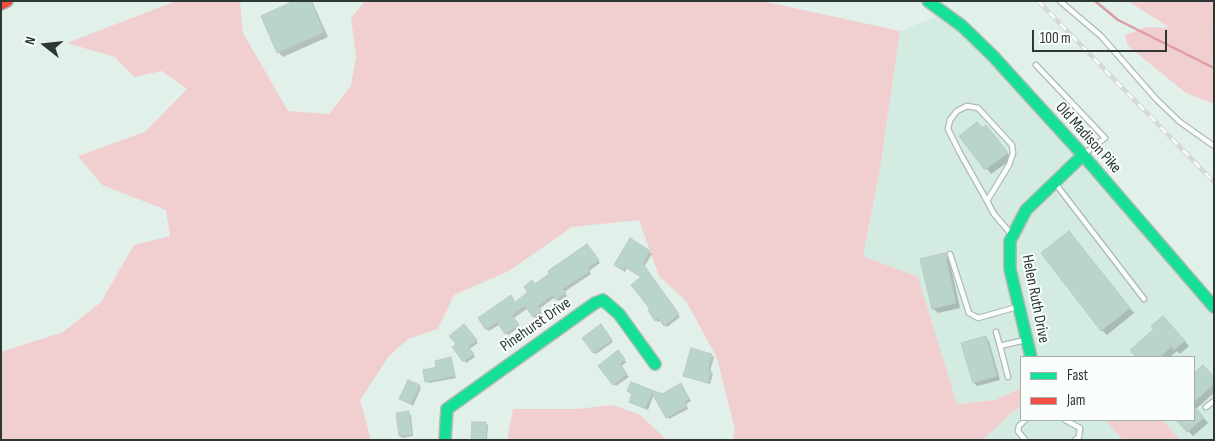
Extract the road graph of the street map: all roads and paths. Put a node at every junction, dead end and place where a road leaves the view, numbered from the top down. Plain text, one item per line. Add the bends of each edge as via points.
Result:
1 (7, 1) edge
2 (928, 1) edge
3 (1060, 1) edge
4 (1, 4) edge
5 (1214, 21) edge
6 (1214, 42) edge
7 (1036, 65) dead end
8 (1214, 146) edge
9 (1083, 156) junction
10 (1054, 182) junction
11 (987, 201) junction
12 (1012, 236) junction
13 (950, 254) dead end
14 (1144, 299) dead end
15 (1018, 307) junction
16 (1214, 307) edge
17 (996, 332) dead end
18 (1026, 340) junction
19 (1000, 346) junction
20 (1031, 356) edge
21 (655, 364) dead end
22 (1008, 377) dead end
23 (1214, 401) edge
24 (1206, 407) dead end
25 (1024, 421) edge
26 (1067, 421) edge
27 (445, 440) edge
28 (1025, 440) edge
29 (1075, 440) edge

1 - 4 street
2 - 9 street, Old Madison Pike via 962,26
3 - 8 lane via 1101,36 1180,122
5 - 6 path via 1210,31
7 - 9 lane via 1105,138
9 - 10 street, Helen Ruth Drive
9 - 16 street, Old Madison Pike
10 - 12 street, Helen Ruth Drive via 1026,210
10 - 14 lane
11 - 11 lane via 948,128 957,111 967,106 978,108 1012,145 1009,165
11 - 12 lane
12 - 15 street, Helen Ruth Drive via 1010,269
13 - 15 lane via 969,313 978,318
15 - 18 street, Helen Ruth Drive
17 - 19 lane
18 - 19 lane
18 - 20 street, Helen Ruth Drive
19 - 22 lane
21 - 27 street, Pinehurst Drive via 619,314 602,300 447,409
23 - 24 lane
25 - 28 lane via 1018,431
26 - 29 lane via 1080,428 1079,437

